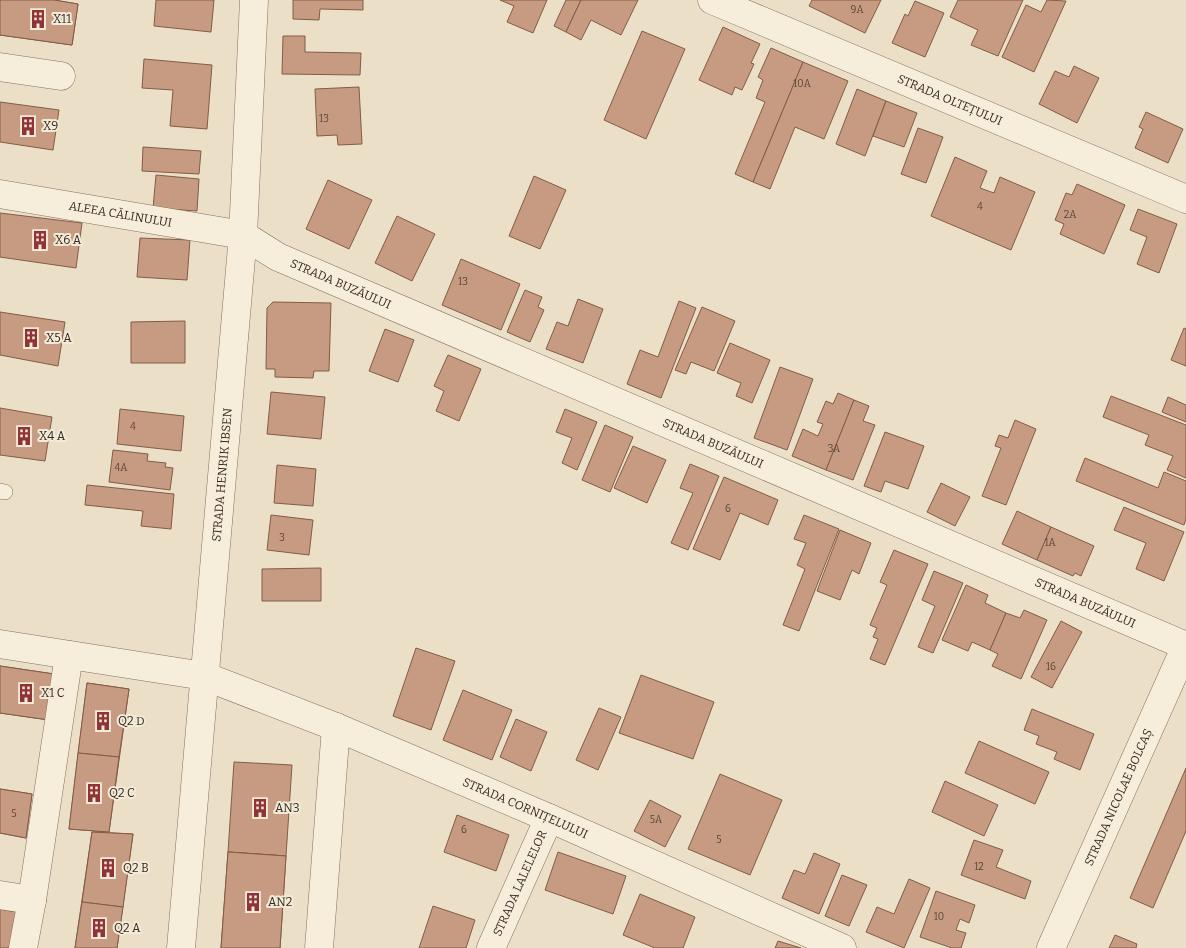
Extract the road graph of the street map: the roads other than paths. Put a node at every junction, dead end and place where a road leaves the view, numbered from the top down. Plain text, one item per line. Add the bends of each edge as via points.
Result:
1 (254, 0) edge
2 (712, 0) edge
3 (0, 68) edge
4 (61, 76) dead end
5 (0, 194) edge
6 (1186, 199) edge
7 (243, 235) junction
8 (0, 644) edge
9 (1186, 646) edge
10 (69, 655) junction
11 (204, 676) junction
12 (336, 727) junction
13 (549, 818) junction
14 (0, 896) edge
15 (32, 900) junction
16 (22, 948) edge
17 (181, 948) edge
18 (319, 948) edge
19 (491, 948) edge
20 (842, 948) edge
21 (1051, 948) edge

1 - 7 street, STRADA HENRIK IBSEN
2 - 6 street, STRADA OLTEȚULUI
3 - 4 street
5 - 7 street, ALEEA CĂLINULUI
7 - 9 street, STRADA BUZĂULUI via 278,257
7 - 11 street, STRADA HENRIK IBSEN
8 - 10 street, STRADA CORNIȚELULUI
9 - 21 street, STRADA NICOLAE BOLCAȘ
10 - 11 street, STRADA CORNIȚELULUI
10 - 15 street
11 - 12 street, STRADA CORNIȚELULUI
11 - 17 street, STRADA HENRIK IBSEN
12 - 13 street, STRADA CORNIȚELULUI
12 - 18 street
13 - 19 street, STRADA LALELELOR
13 - 20 street, STRADA CORNIȚELULUI
14 - 15 street
15 - 16 street

